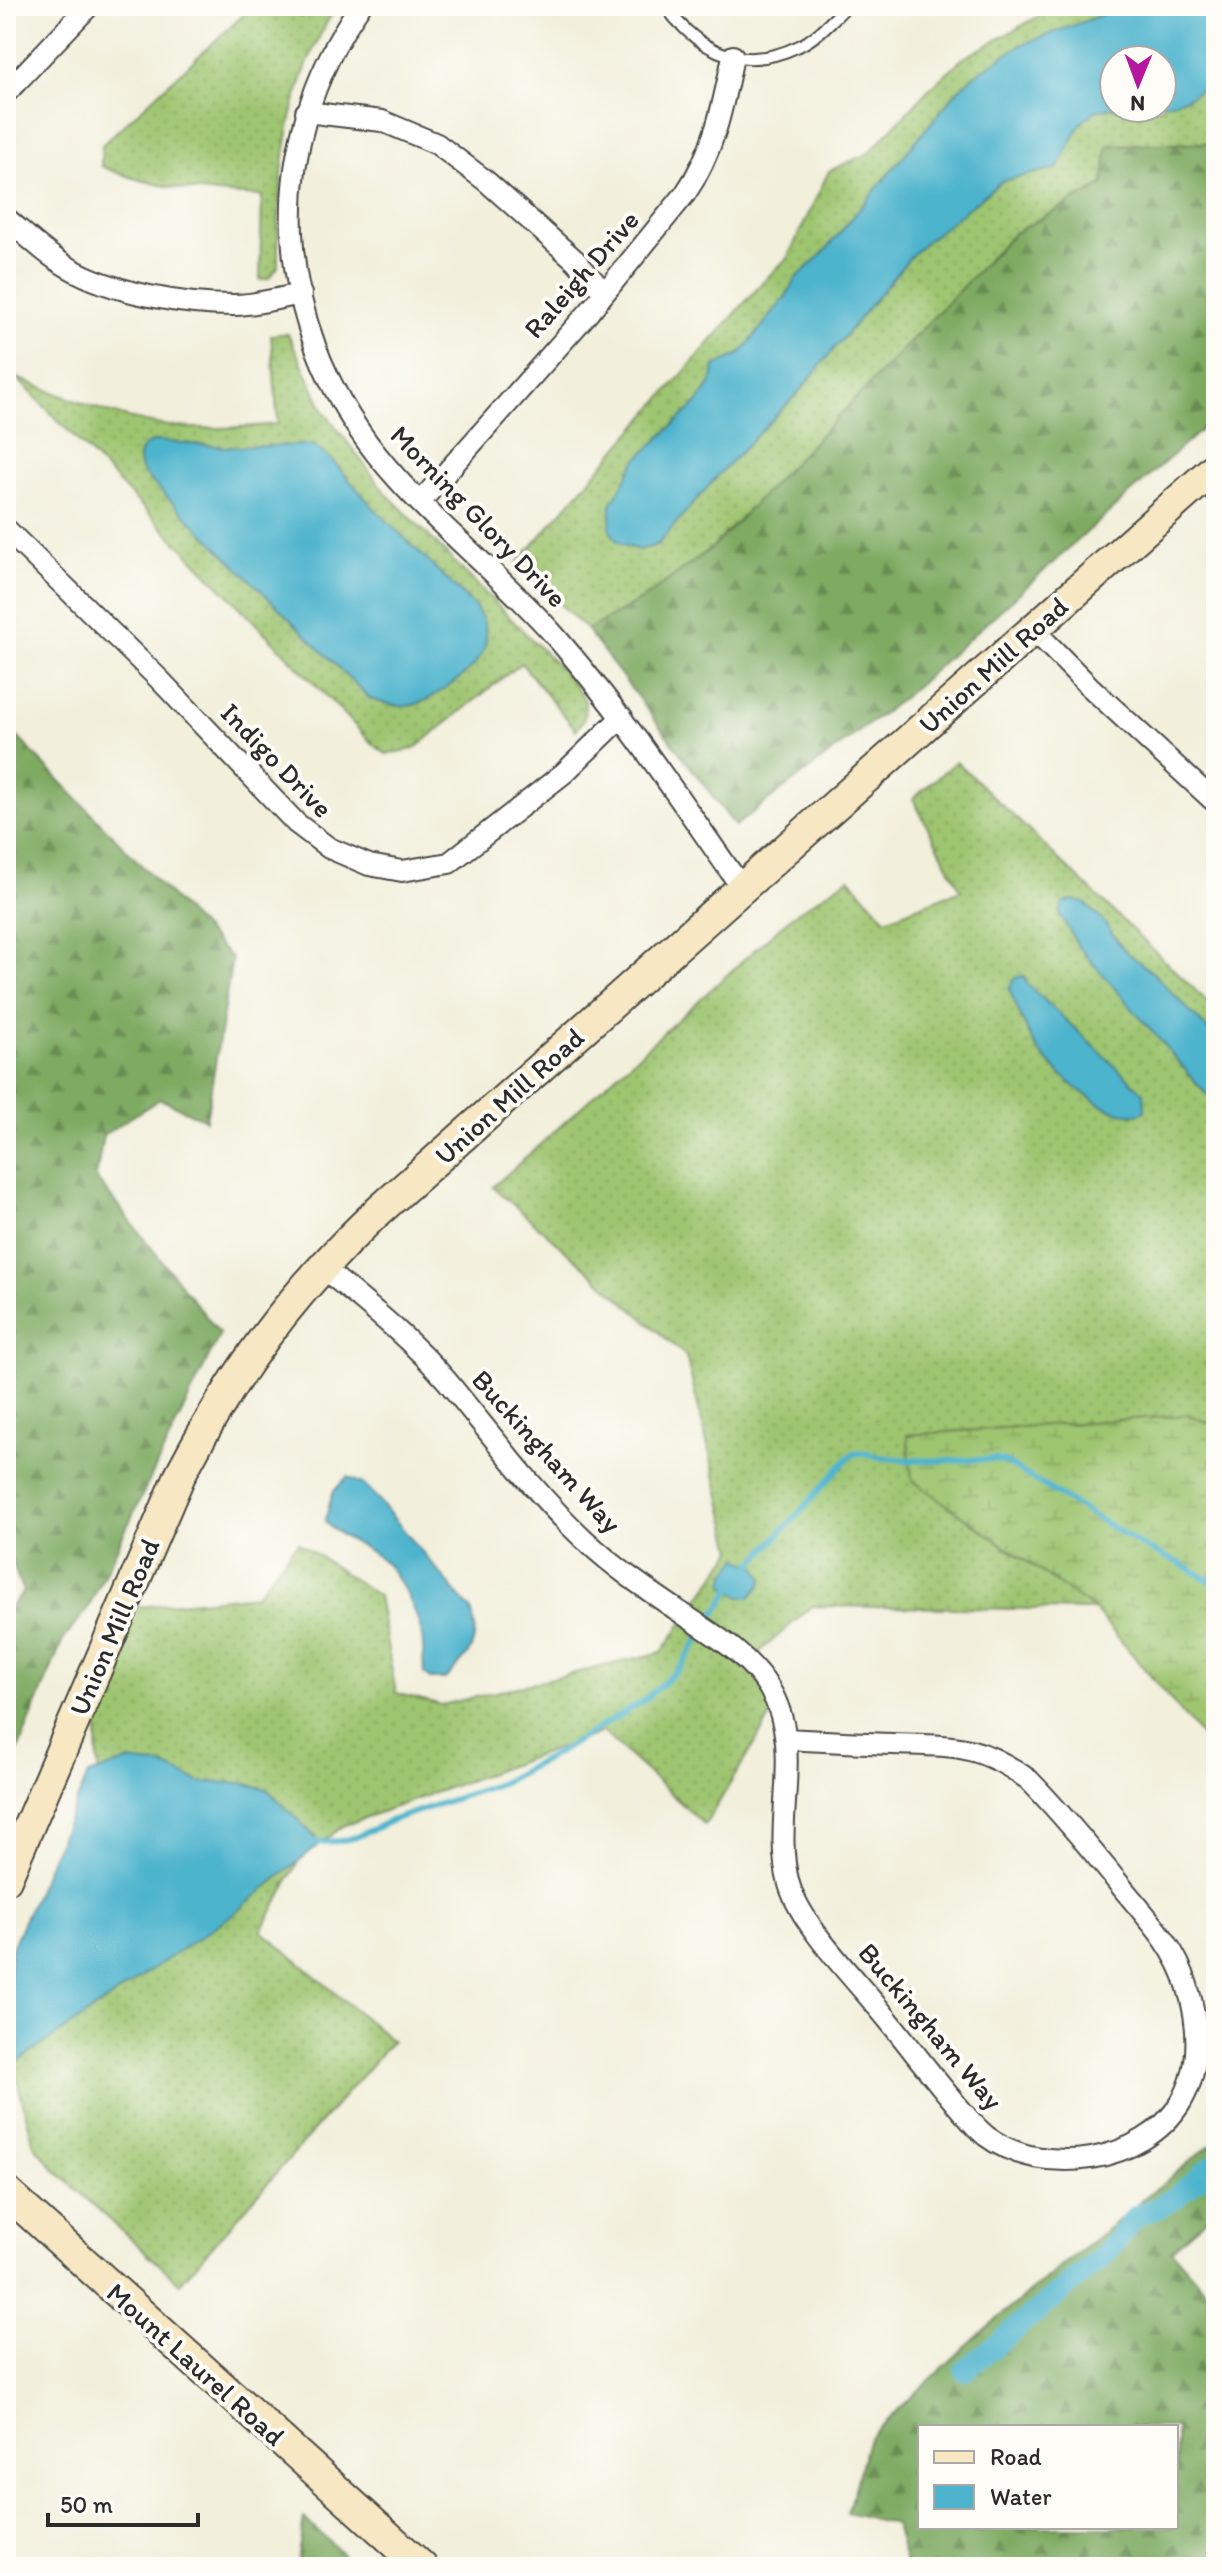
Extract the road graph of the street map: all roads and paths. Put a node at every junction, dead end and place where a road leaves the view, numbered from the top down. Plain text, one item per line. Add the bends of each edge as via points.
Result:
1 (89, 6) edge
2 (360, 6) edge
3 (665, 6) edge
4 (847, 6) edge
5 (733, 56) junction
6 (6, 93) edge
7 (306, 112) junction
8 (6, 218) edge
9 (604, 292) junction
10 (301, 294) junction
11 (1216, 467) edge
12 (421, 501) junction
13 (6, 529) edge
14 (1033, 629) junction
15 (622, 717) junction
16 (1216, 803) edge
17 (742, 888) junction
18 (322, 1267) junction
19 (787, 1739) junction
20 (6, 1879) edge
21 (6, 2192) edge
22 (422, 2567) edge

1 - 6 street
2 - 7 street, Morning Glory Drive via 332,50
3 - 5 lane via 698,42
4 - 5 lane via 800,46 758,57
5 - 9 street, Raleigh Drive via 715,136 698,175
7 - 9 street via 382,121 437,144 486,181
7 - 10 street, Morning Glory Drive via 292,184
8 - 10 street via 68,267 132,291 235,305
9 - 12 street, Raleigh Drive
10 - 12 street, Morning Glory Drive via 314,341 348,412 379,457
11 - 14 street, Union Mill Road
12 - 15 street, Morning Glory Drive via 553,633
13 - 15 street, Indigo Drive via 296,823 329,848 369,865 402,871 449,863 564,773
14 - 16 street
14 - 17 street, Union Mill Road
15 - 17 street, Morning Glory Drive
17 - 18 street, Union Mill Road
18 - 19 street, Buckingham Way via 414,1347 586,1541 751,1665 780,1709
18 - 20 street, Union Mill Road via 259,1342 181,1473
19 - 19 street, Buckingham Way via 968,1749 1029,1780 1153,1924 1179,1963 1197,2035 1196,2057 1181,2102 1167,2120 1128,2148 1081,2159 1031,2155 1008,2147 969,2119 812,1927 790,1887 784,1842
21 - 22 street, Mount Laurel Road

